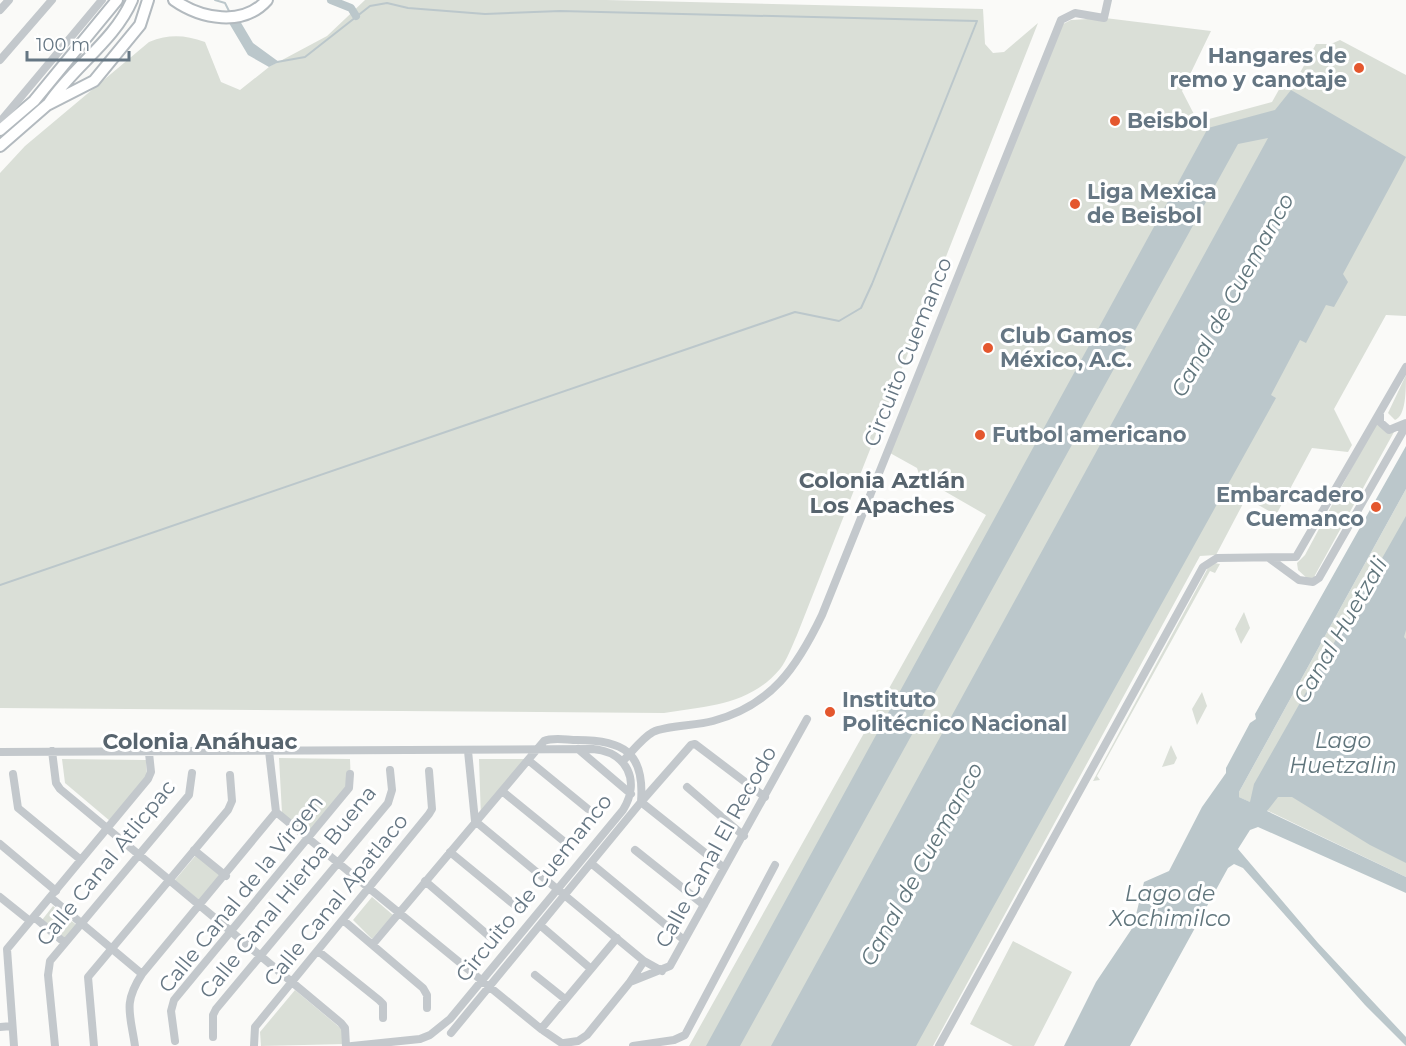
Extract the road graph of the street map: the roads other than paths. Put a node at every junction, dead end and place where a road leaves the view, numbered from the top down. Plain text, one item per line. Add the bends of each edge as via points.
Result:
1 (9, 0) edge
2 (52, 0) edge
3 (102, 0) edge
4 (112, 0) edge
5 (117, 0) edge
6 (132, 0) edge
7 (148, 0) edge
8 (174, 0) edge
9 (267, 0) edge
10 (1108, 0) edge
11 (0, 10) edge
12 (0, 60) edge
13 (47, 105) junction
14 (1, 125) edge
15 (0, 146) edge
16 (1406, 367) edge
17 (1380, 413) junction
18 (1406, 424) edge
19 (1269, 558) junction
20 (807, 719) dead end
21 (536, 750) junction
22 (578, 750) junction
23 (52, 751) junction
24 (269, 751) junction
25 (468, 751) junction
26 (0, 752) edge
27 (149, 753) junction
28 (631, 753) junction
29 (528, 760) junction
30 (623, 761) junction
31 (390, 770) dead end
32 (429, 771) dead end
33 (192, 773) dead end
34 (13, 774) dead end
35 (350, 774) dead end
36 (230, 775) dead end
37 (687, 787) dead end
38 (502, 791) junction
39 (632, 794) junction
40 (765, 798) junction
41 (641, 802) junction
42 (588, 809) dead end
43 (276, 812) junction
44 (475, 821) junction
45 (106, 830) junction
46 (744, 836) junction
47 (308, 838) junction
48 (566, 843) dead end
49 (0, 844) edge
50 (194, 850) junction
51 (635, 850) dead end
52 (450, 852) junction
53 (138, 855) junction
54 (81, 860) junction
55 (338, 863) junction
56 (592, 864) junction
57 (775, 865) dead end
58 (724, 868) junction
59 (226, 876) junction
60 (169, 880) junction
61 (425, 881) junction
62 (368, 888) junction
63 (558, 889) junction
64 (56, 891) junction
65 (566, 895) junction
66 (0, 897) edge
67 (50, 897) junction
68 (704, 905) junction
69 (200, 906) junction
70 (517, 907) dead end
71 (399, 912) junction
72 (32, 919) junction
73 (343, 920) junction
74 (81, 924) junction
75 (541, 926) junction
76 (232, 933) junction
77 (489, 936) dead end
78 (617, 938) junction
79 (684, 940) junction
80 (65, 943) junction
81 (373, 944) junction
82 (111, 948) junction
83 (318, 951) junction
84 (261, 957) junction
85 (644, 961) junction
86 (590, 968) junction
87 (662, 971) junction
88 (142, 974) junction
89 (535, 975) dead end
90 (481, 981) junction
91 (630, 982) junction
92 (293, 983) junction
93 (489, 987) junction
94 (565, 999) junction
95 (427, 1008) dead end
96 (383, 1018) dead end
97 (12, 1026) junction
98 (0, 1027) edge
99 (541, 1029) junction
100 (451, 1033) dead end
101 (213, 1037) dead end
102 (175, 1041) dead end
103 (420, 1043) edge
104 (565, 1045) edge
105 (14, 1046) edge
106 (55, 1046) edge
107 (94, 1046) edge
108 (135, 1046) edge
109 (254, 1046) edge
110 (346, 1046) edge
111 (352, 1046) edge
112 (633, 1046) edge
113 (939, 1046) edge

1 - 11 street
2 - 12 street
3 - 14 street
4 - 14 main road
5 - 14 main road via 34,101
6 - 13 main road via 119,22
7 - 13 main road via 140,25 94,81
8 - 9 main road via 199,14 224,17 250,12
10 - 28 street, Circuito Cuemanco via 1104,18 1075,13 1061,20 803,653 783,680 755,701 714,721 657,731
13 - 15 main road
16 - 17 street
17 - 18 street via 1380,422 1389,430
17 - 19 street via 1296,557
18 - 19 street via 1319,578 1314,582 1299,580
19 - 113 street via 1217,558 1203,567
20 - 40 street, Calle Canal El Recodo
21 - 22 street
21 - 25 street
21 - 28 street via 548,740 598,740
21 - 29 street
22 - 30 street via 607,752
22 - 39 street
23 - 26 street
23 - 27 street
23 - 45 street via 56,783
24 - 25 street
24 - 27 street
24 - 43 street
25 - 44 street
27 - 45 street via 148,779
28 - 30 street, Circuito Cuemanco
28 - 41 street, Circuito de Cuemanco via 641,778
29 - 38 street
29 - 42 street
30 - 39 street, Circuito de Cuemanco via 632,781
31 - 55 street, Calle Canal Hierba Buena via 392,796
32 - 62 street, Calle Canal Apatlaco via 429,814
33 - 53 street, Calle Canal Atlicpac via 189,795
34 - 54 street via 18,808
35 - 47 street, Calle Canal de la Virgen via 349,788
36 - 50 street via 231,806
37 - 46 street
38 - 44 street
38 - 48 street
39 - 63 street, Circuito de Cuemanco
40 - 41 street via 695,744
40 - 46 street, Calle Canal El Recodo
41 - 56 street, Circuito de Cuemanco
41 - 58 street
43 - 47 street
43 - 59 street
44 - 52 street
44 - 63 street
45 - 53 street
45 - 54 street
46 - 58 street, Calle Canal El Recodo
47 - 55 street
47 - 76 street, Calle Canal de la Virgen
49 - 64 street
50 - 59 street
50 - 60 street
51 - 68 street
52 - 61 street
52 - 70 street
53 - 60 street
53 - 74 street, Calle Canal Atlicpac
54 - 64 street
55 - 62 street
55 - 84 street, Calle Canal Hierba Buena
56 - 65 street, Circuito de Cuemanco
56 - 79 street
57 - 112 street via 685,1035
58 - 68 street, Calle Canal El Recodo
59 - 69 street
60 - 69 street
60 - 82 street
61 - 71 street
61 - 77 street
62 - 71 street
62 - 73 street, Calle Canal Apatlaco
63 - 65 street
63 - 90 street, Circuito de Cuemanco
64 - 67 street
65 - 75 street, Circuito de Cuemanco
65 - 78 street
66 - 72 street
67 - 72 street
67 - 74 street
68 - 79 street, Calle Canal El Recodo
69 - 76 street
69 - 88 street
71 - 81 street
71 - 90 street
72 - 80 street
72 - 97 street via 5,956
73 - 81 street
73 - 83 street, Calle Canal Apatlaco
74 - 80 street, Calle Canal Atlicpac
74 - 82 street
75 - 86 street
75 - 93 street, Circuito de Cuemanco
76 - 84 street
76 - 102 street, Calle Canal de la Virgen via 171,1006
78 - 85 street
78 - 86 street
79 - 87 street, Calle Canal El Recodo via 670,966
80 - 106 street, Calle Canal Atlicpac via 48,965
81 - 95 street via 423,988
82 - 88 street
82 - 107 street via 88,977
83 - 92 street, Calle Canal Apatlaco
83 - 96 street via 379,1000
84 - 92 street
84 - 101 street, Calle Canal Hierba Buena via 213,1015
85 - 87 street
85 - 91 street
86 - 94 street
87 - 91 street, Calle Canal El Recodo
88 - 108 street via 129,997
89 - 94 street
90 - 93 street
90 - 103 street, Circuito de Cuemanco via 450,1018
91 - 104 street via 587,1035
92 - 109 street, Calle Canal Apatlaco via 255,1027
92 - 110 street via 341,1023
93 - 99 street
93 - 100 street, Circuito de Cuemanco
94 - 99 street
97 - 98 street
97 - 105 street
99 - 104 street
103 - 111 street, Circuito de Cuemanco

